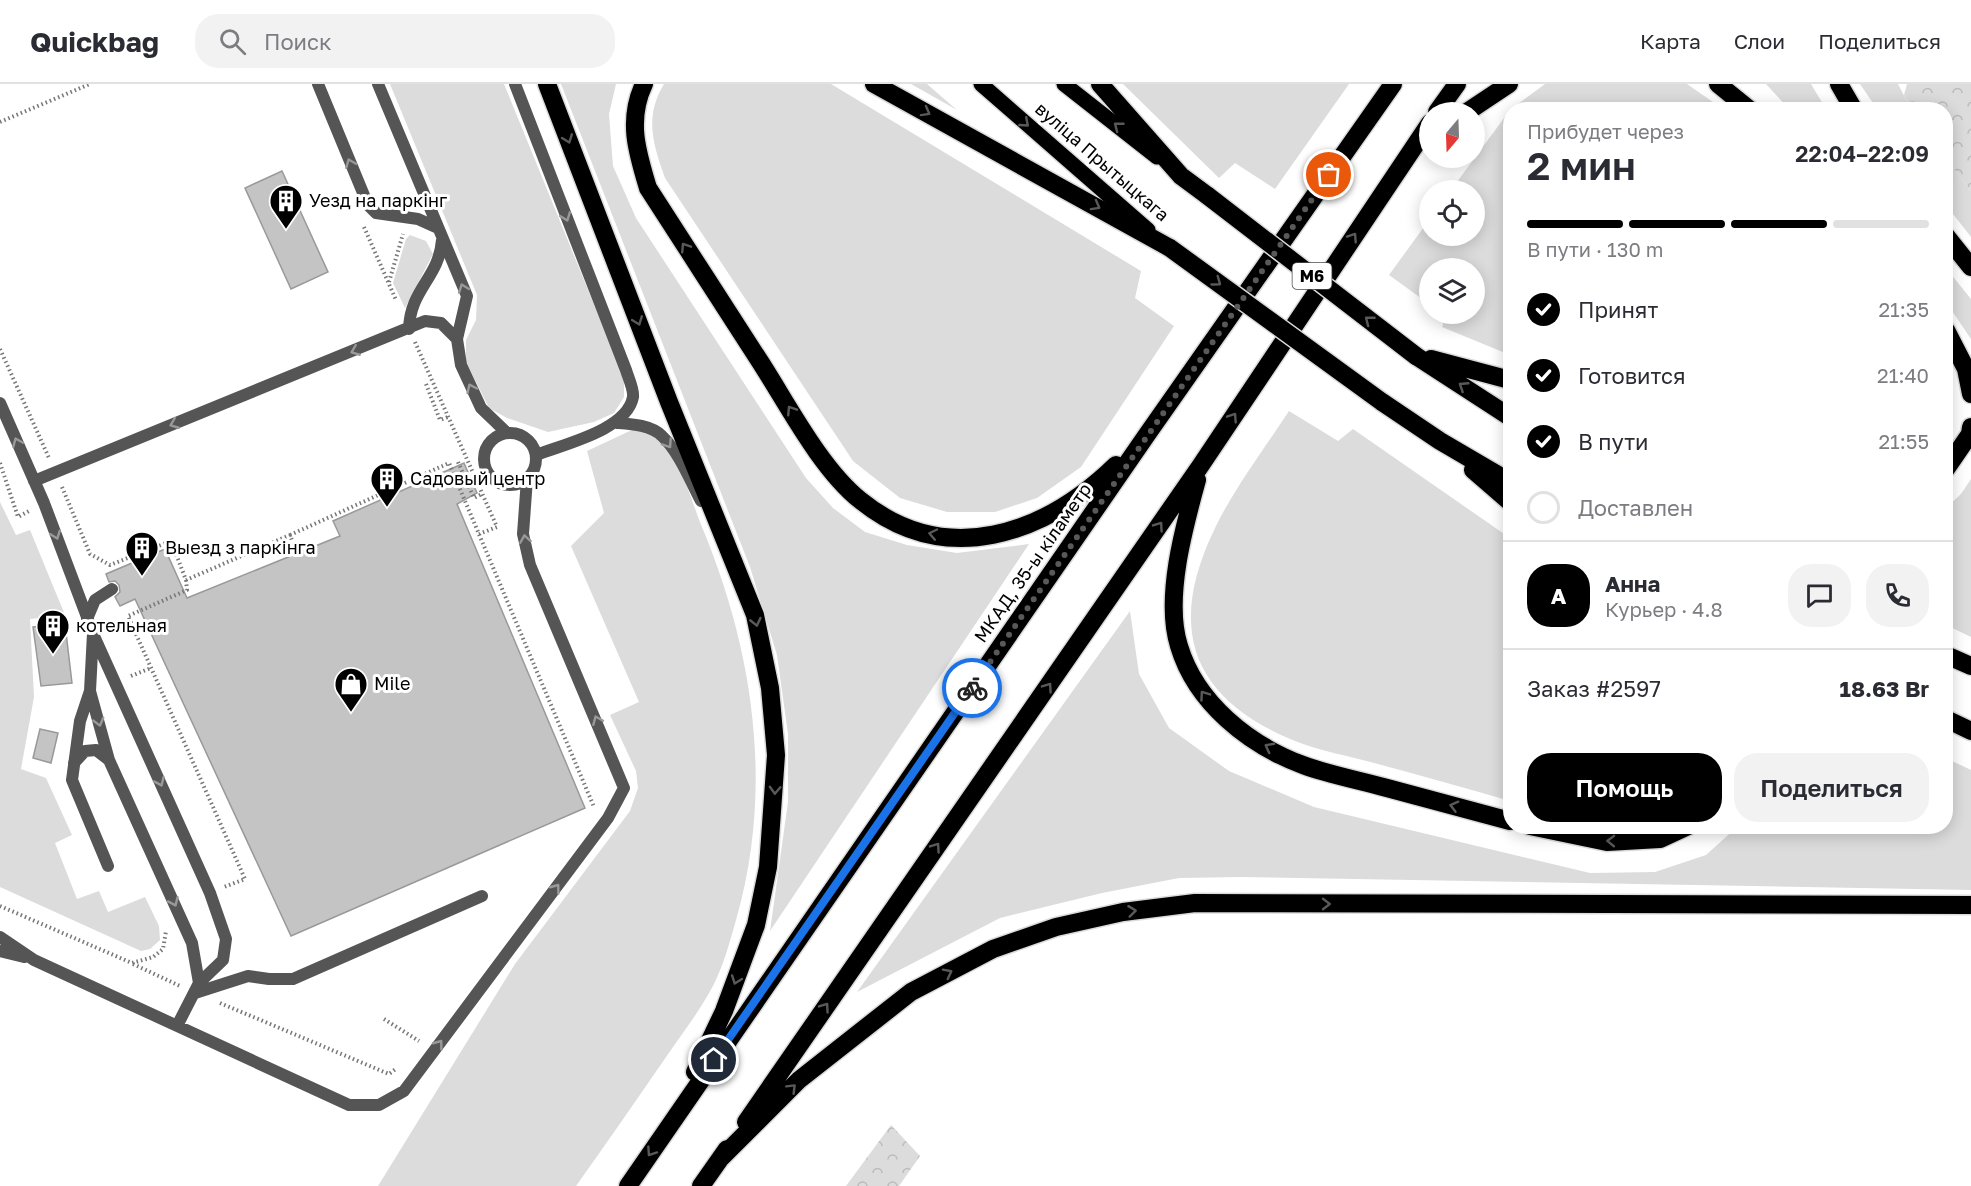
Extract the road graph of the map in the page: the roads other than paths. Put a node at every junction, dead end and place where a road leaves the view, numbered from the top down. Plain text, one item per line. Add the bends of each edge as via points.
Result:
1 (318, 84) edge
2 (378, 84) edge
3 (515, 84) edge
4 (547, 84) edge
5 (644, 84) edge
6 (874, 84) edge
7 (981, 84) edge
8 (1064, 84) edge
9 (1100, 84) edge
10 (1382, 84) edge
11 (1393, 84) edge
12 (1457, 84) edge
13 (1509, 84) edge
14 (1718, 84) edge
15 (1839, 84) edge
16 (1444, 102) edge
17 (1482, 102) edge
18 (1740, 102) edge
19 (1849, 102) edge
20 (1368, 119) junction
21 (1419, 138) edge
22 (1419, 145) edge
23 (1409, 152) junction
24 (1180, 176) junction
25 (440, 234) junction
26 (1166, 245) junction
27 (1953, 245) edge
28 (1971, 267) edge
29 (409, 329) junction
30 (457, 339) junction
31 (1953, 344) edge
32 (1416, 356) junction
33 (1503, 378) edge
34 (1971, 394) edge
35 (0, 403) edge
36 (1503, 412) edge
37 (617, 423) junction
38 (1971, 427) edge
39 (507, 433) junction
40 (1146, 436) junction
41 (1440, 441) junction
42 (536, 455) junction
43 (1953, 459) edge
44 (1201, 465) junction
45 (1503, 478) edge
46 (527, 479) junction
47 (34, 481) junction
48 (1503, 496) edge
49 (736, 567) junction
50 (112, 589) dead end
51 (87, 619) junction
52 (93, 633) junction
53 (1953, 658) edge
54 (1971, 666) edge
55 (90, 691) junction
56 (1953, 722) edge
57 (1971, 731) edge
58 (109, 760) junction
59 (74, 763) junction
60 (1503, 819) edge
61 (1568, 834) edge
62 (1671, 834) edge
63 (108, 866) dead end
64 (482, 896) dead end
65 (1971, 905) edge
66 (0, 937) edge
67 (0, 951) edge
68 (34, 960) junction
69 (197, 988) junction
70 (178, 1024) junction
71 (674, 1117) junction
72 (720, 1159) junction
73 (628, 1186) edge
74 (701, 1186) edge

25 -> 1 lane via 418,219 376,213 368,205
2 - 25 lane
3 -> 37 lane via 626,370 633,395 627,412
4 -> 49 highway
40 -> 5 highway via 1091,489 1038,523 1002,534 934,536 897,522 859,500 822,458 648,188 635,146 634,116
6 -> 26 highway
7 -> 26 main road, вуліца Прытыцкага
24 -> 8 main road, вуліца Прытыцкага / М6
9 - 24 highway
10 - 20 highway
11 - 20 highway, МКАД, 35-ы кіламетр
12 - 16 highway
13 - 17 highway
14 - 18 highway
15 - 19 highway
20 - 40 highway, МКАД, 35-ы кіламетр
21 - 23 highway
22 - 23 highway
44 -> 23 highway
32 -> 24 highway, вуліца Прытыцкага / М6, bridge
25 - 29 lane via 436,266 414,298
30 -> 25 lane via 467,296
26 -> 41 highway, bridge
27 - 28 highway
29 - 30 lane via 425,321 441,323
29 -> 47 lane
39 -> 30 lane via 481,408 461,365
31 - 34 highway via 1966,369
32 - 33 highway
36 -> 32 highway, М6
47 -> 35 lane
37 - 42 lane
37 -> 49 lane via 641,425 661,435 682,465
38 - 43 highway
39 - 42 lane via 518,434 530,442
39 - 46 lane via 490,442 484,456 486,471 496,482 511,486
40 - 71 highway, МКАД, 35-ы кіламетр
41 - 45 highway
41 - 48 highway
42 - 46 lane via 534,470
60 -> 44 highway via 1302,765 1246,735 1211,705 1190,675 1178,645 1175,615 1179,546
72 -> 44 highway
70 -> 46 lane via 349,1105 379,1105 404,1091 618,803 624,788 530,565 523,534
47 -> 51 lane
49 -> 71 highway via 755,615 770,688 776,755 768,867 756,925 724,1011
50 - 51 lane via 95,600
51 - 52 lane
52 - 55 lane
52 -> 69 lane via 210,893 226,939 223,960
53 - 54 highway
55 -> 58 lane
55 - 59 lane via 80,721
56 - 57 highway
58 - 59 lane via 96,750 86,751
58 -> 69 lane via 192,943
59 - 63 lane via 72,780
62 -> 61 highway via 1660,839 1606,842
64 - 69 lane via 293,979 248,976
72 -> 65 highway via 799,1080 911,992 993,950 1056,927 1123,912 1194,903
66 - 68 lane
67 - 68 lane
68 - 70 lane
69 - 70 lane
71 -> 73 highway, МКАД, 35-ы кіламетр
72 - 74 highway

